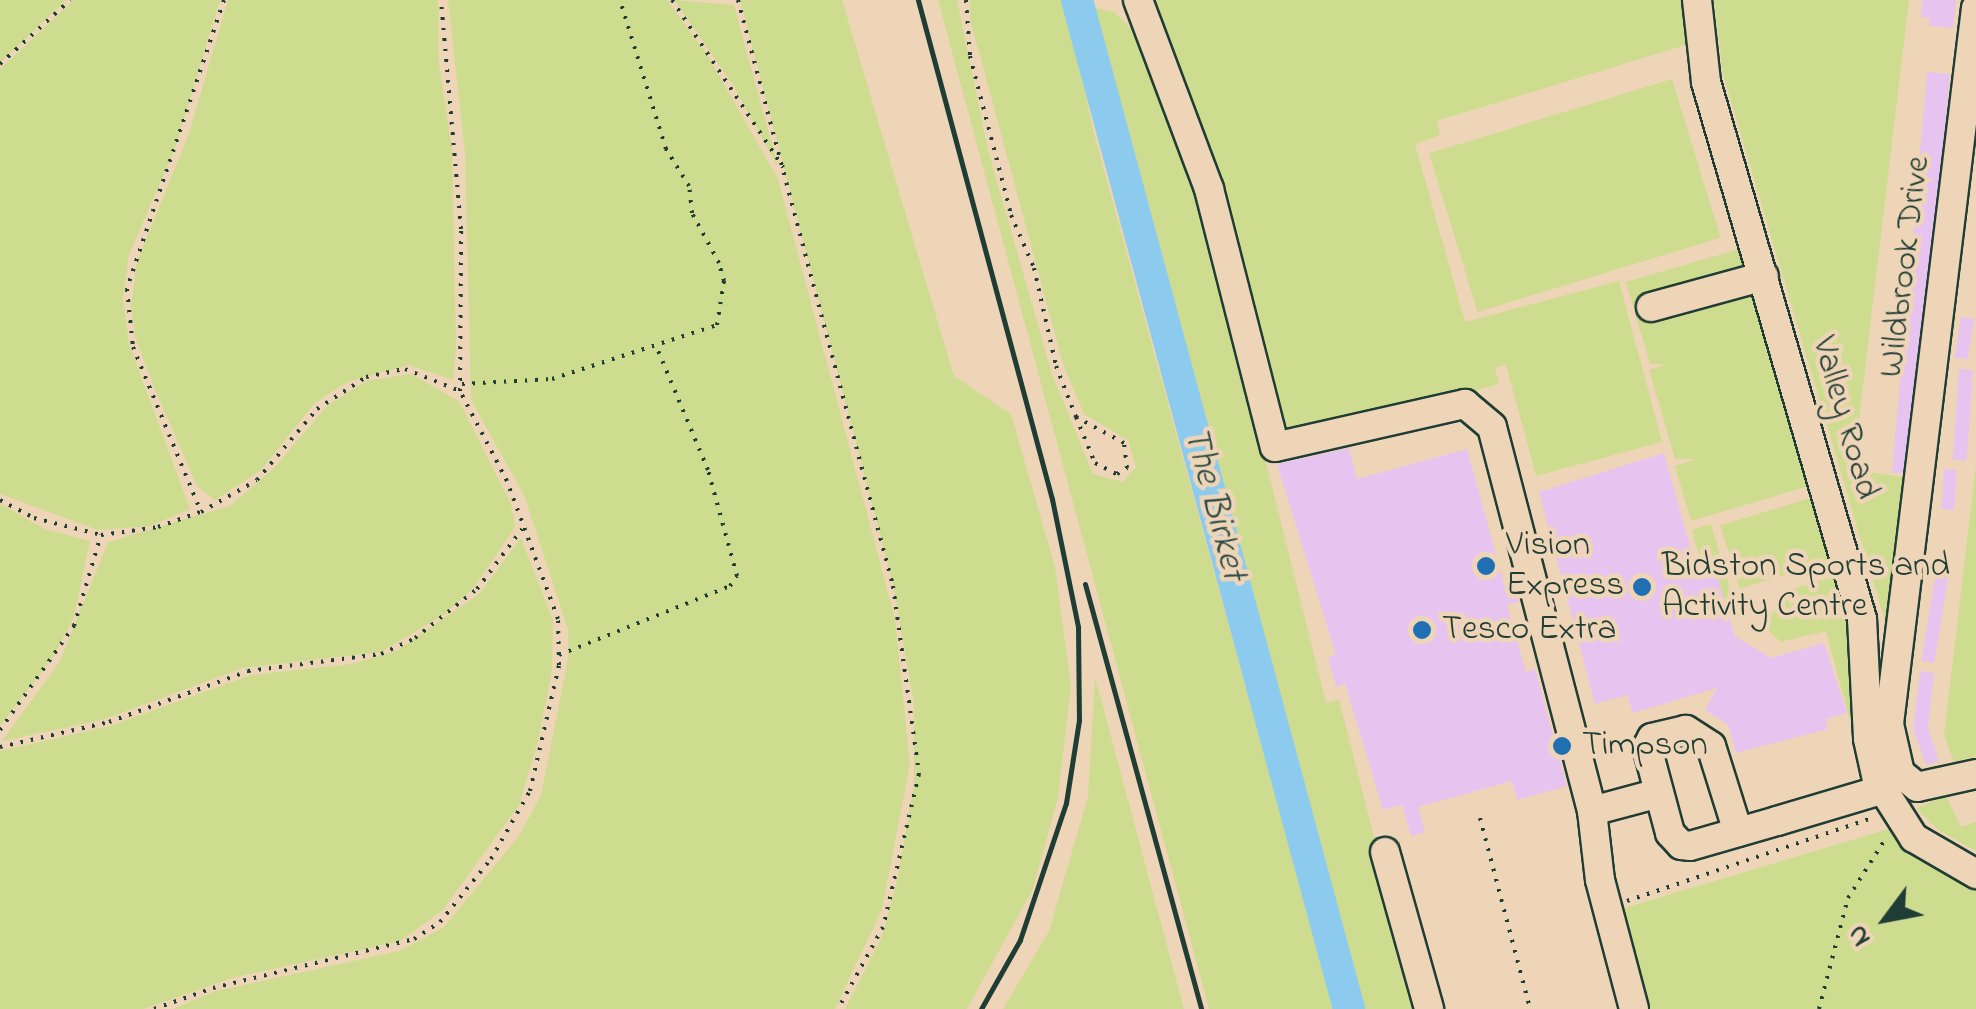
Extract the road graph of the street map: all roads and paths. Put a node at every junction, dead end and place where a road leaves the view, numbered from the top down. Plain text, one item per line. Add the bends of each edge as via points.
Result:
1 (70, 0) edge
2 (224, 0) edge
3 (441, 0) edge
4 (620, 0) edge
5 (672, 0) edge
6 (738, 0) edge
7 (966, 0) edge
8 (1138, 0) edge
9 (1696, 0) edge
10 (1976, 8) edge
11 (1974, 54) edge
12 (0, 64) edge
13 (782, 167) junction
14 (1764, 276) junction
15 (1651, 307) dead end
16 (657, 348) junction
17 (460, 387) junction
18 (1076, 417) junction
19 (0, 500) edge
20 (200, 512) junction
21 (524, 527) junction
22 (100, 535) junction
23 (559, 655) junction
24 (0, 730) edge
25 (0, 747) edge
26 (1976, 774) edge
27 (1880, 790) junction
28 (1659, 792) junction
29 (1592, 811) junction
30 (1480, 818) dead end
31 (1889, 825) junction
32 (1738, 832) junction
33 (1386, 852) dead end
34 (1976, 874) edge
35 (1604, 898) junction
36 (154, 1009) edge
37 (838, 1009) edge
38 (1428, 1009) edge
39 (1530, 1009) edge
40 (1634, 1009) edge
41 (1819, 1009) edge

1 - 12 path
2 - 20 path via 127,289 132,347
3 - 17 path via 461,229
4 - 16 path via 666,149 689,186 692,214 708,234 706,246 724,282 716,325
5 - 13 path
6 - 13 path
7 - 18 path via 970,56 994,154
8 - 29 street via 1209,189 1275,447 1465,404 1492,427
9 - 14 street, Valley Road via 1706,82
10 - 11 street, Wildbrook Drive
11 - 26 street, Wildbrook Drive via 1888,724 1897,765 1909,782 1928,786
13 - 37 path via 894,586 919,774 882,927
14 - 15 street
14 - 27 street, Valley Road via 1862,619 1868,740
16 - 17 path via 523,385
16 - 23 path via 708,470 737,576 730,586
17 - 20 path via 404,369 366,377 317,409 257,480
17 - 21 path
18 - 18 path via 1124,443 1127,468 1103,472
19 - 22 path via 34,518
20 - 22 path via 158,527
21 - 23 path via 558,619
21 - 25 path via 477,589 415,638 381,654 248,671 109,722
22 - 24 path via 74,626
23 - 36 path via 530,792 491,859 440,922 378,951 212,988
27 - 31 street, Valley Road
27 - 32 street
28 - 29 street
28 - 32 street via 1670,833 1681,845
28 - 32 street via 1648,742 1679,730 1696,734 1714,750
29 - 35 street
30 - 39 path
31 - 34 street, Valley Road
31 - 35 path via 1873,818 1626,902 1620,894
31 - 41 path via 1848,898
33 - 38 street
35 - 40 street

